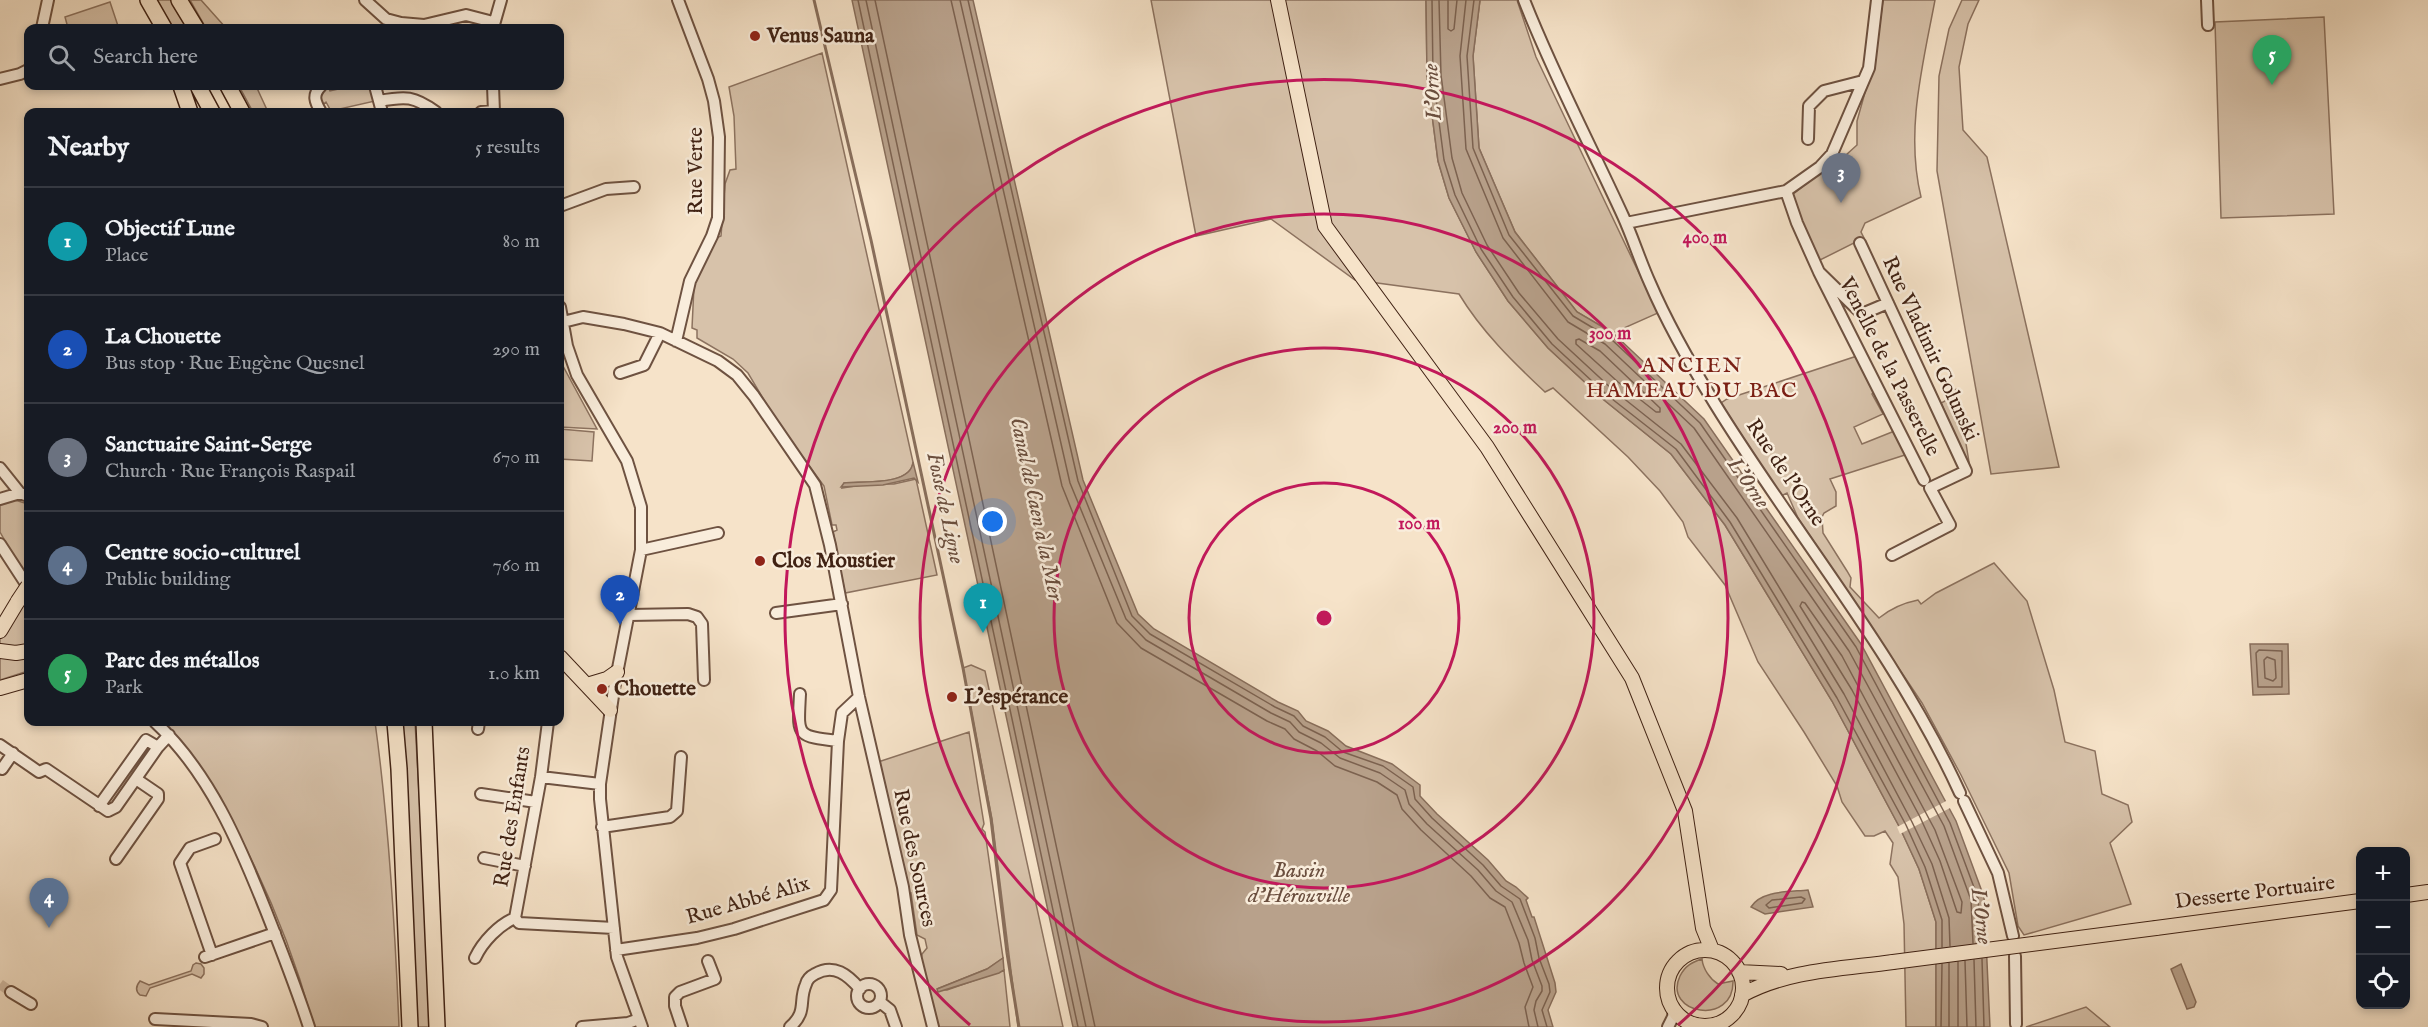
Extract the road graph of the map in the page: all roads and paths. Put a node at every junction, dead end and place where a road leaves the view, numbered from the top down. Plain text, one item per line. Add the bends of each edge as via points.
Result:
1 (48, 0) edge
2 (148, 0) edge
3 (179, 0) edge
4 (364, 0) edge
5 (501, 0) edge
6 (678, 0) edge
7 (1278, 0) edge
8 (1524, 0) edge
9 (1877, 0) edge
10 (2207, 0) edge
11 (43, 24) edge
12 (161, 24) edge
13 (194, 24) edge
14 (409, 24) edge
15 (431, 24) edge
16 (490, 24) edge
17 (493, 24) edge
18 (2208, 25) dead end
19 (24, 72) edge
20 (0, 79) edge
21 (1863, 81) junction
22 (182, 90) edge
23 (200, 90) edge
24 (230, 90) edge
25 (317, 90) edge
26 (376, 90) edge
27 (493, 90) edge
28 (380, 107) edge
29 (189, 108) edge
30 (210, 108) edge
31 (240, 108) edge
32 (319, 108) edge
33 (430, 108) edge
34 (494, 108) edge
35 (1808, 139) dead end
36 (634, 187) dead end
37 (1786, 191) junction
38 (564, 205) edge
39 (1626, 223) junction
40 (1860, 243) dead end
41 (1819, 272) junction
42 (1887, 303) junction
43 (564, 321) edge
44 (564, 327) edge
45 (660, 333) junction
46 (676, 341) junction
47 (621, 373) dead end
48 (0, 468) edge
49 (1924, 480) dead end
50 (24, 494) edge
51 (0, 499) edge
52 (718, 533) dead end
53 (0, 544) edge
54 (641, 550) junction
55 (1892, 555) dead end
56 (24, 581) edge
57 (24, 593) edge
58 (842, 604) junction
59 (776, 612) dead end
60 (629, 615) junction
61 (0, 631) edge
62 (0, 651) edge
63 (24, 652) edge
64 (564, 661) edge
65 (617, 672) junction
66 (704, 680) dead end
67 (24, 683) edge
68 (588, 685) junction
69 (0, 688) edge
70 (800, 694) dead end
71 (859, 697) junction
72 (610, 710) junction
73 (159, 726) edge
74 (389, 726) edge
75 (395, 726) edge
76 (424, 726) edge
77 (547, 726) edge
78 (169, 735) junction
79 (396, 740) junction
80 (838, 741) junction
81 (0, 745) edge
82 (158, 747) junction
83 (13, 753) junction
84 (681, 757) dead end
85 (2, 769) dead end
86 (540, 777) junction
87 (136, 779) junction
88 (600, 784) junction
89 (481, 794) dead end
90 (536, 802) junction
91 (99, 806) junction
92 (602, 827) junction
93 (215, 839) dead end
94 (484, 858) dead end
95 (116, 859) dead end
96 (525, 866) junction
97 (2428, 892) edge
98 (2410, 894) edge
99 (2356, 902) edge
100 (515, 918) junction
101 (1703, 927) junction
102 (614, 928) junction
103 (275, 933) junction
104 (2013, 936) dead end
105 (1712, 950) junction
106 (1693, 952) junction
107 (617, 954) junction
108 (2015, 956) dead end
109 (475, 958) dead end
110 (708, 961) dead end
111 (1739, 972) junction
112 (1804, 974) junction
113 (860, 989) junction
114 (10, 992) tunnel mouth
115 (1742, 995) junction
116 (880, 1002) junction
117 (31, 1004) dead end
118 (1674, 1008) junction
119 (155, 1019) dead end
120 (640, 1023) edge
121 (2016, 1024) dead end
122 (203, 1025) edge
123 (1693, 1026) edge
124 (262, 1027) edge
125 (309, 1027) edge
126 (410, 1027) edge
127 (438, 1027) edge
128 (582, 1027) edge
129 (682, 1027) edge
130 (790, 1027) edge
131 (896, 1027) edge
132 (933, 1027) edge
133 (1668, 1027) edge

1 - 11 street
2 - 12 highway
3 - 13 highway
4 - 14 street via 386,19
5 - 17 street
6 - 46 street, Rue Verte via 714,101 719,147 718,218 690,281
7 - 101 main road via 1325,226 1487,447 1632,678 1685,811
8 - 39 street, Rue de l'Orne
9 - 21 street via 1869,68
10 - 18 street
15 - 16 street via 466,15
19 - 20 street
21 - 35 street via 1824,91 1809,106
21 - 37 street via 1832,154
22 - 29 highway
23 - 30 highway
24 - 31 highway
25 - 32 street
26 - 28 street
27 - 34 street
28 - 33 street via 396,98 414,98
36 - 38 street via 606,189
37 - 39 street
37 - 41 street, Venelle de la Passerelle
39 - 104 street, Rue de l'Orne via 1650,284 1699,377 1901,686 1962,797 1998,873
40 - 42 street, Rue Vladimir Golunski
41 - 42 street, Venelle de la Passerelle via 1862,314
41 - 49 street, Venelle de la Passerelle
42 - 55 street, Rue Vladimir Golunski via 1966,471 1930,488 1950,525
43 - 45 street, Rue des Sources via 593,318
44 - 54 street via 577,375 627,461 640,507
45 - 46 street, Rue des Sources
45 - 47 street via 644,365
46 - 58 street, Rue des Sources via 708,355 737,375 812,479 818,491
48 - 50 street
50 - 51 street
52 - 54 street
53 - 56 street
54 - 60 street
57 - 61 main road, bridge
58 - 59 street
58 - 71 street, Rue des Sources
60 - 65 street
60 - 66 street via 697,617 702,624
62 - 63 main road
64 - 68 main road
65 - 68 main road
65 - 72 street
67 - 69 main road
68 - 72 main road
70 - 80 street via 799,725 804,734 808,738
71 - 80 street, Rue Abbé Alix via 842,713
71 - 132 street, Rue des Sources
72 - 88 street
73 - 78 street
74 - 79 highway
75 - 79 highway
76 - 127 highway
77 - 86 street, Rue des Enfants
78 - 82 street
78 - 103 street via 191,762 222,814
79 - 126 highway
80 - 107 street, Rue Abbé Alix via 831,890 824,900 724,931
81 - 83 street
82 - 87 street
82 - 91 street via 146,740
83 - 85 street
83 - 91 street via 39,772 46,769
84 - 92 street via 677,811 670,818
86 - 88 street
86 - 90 street, Rue des Enfants
87 - 91 street via 114,809 108,811
87 - 95 street via 158,794 158,799
88 - 92 street
89 - 90 street
90 - 96 street, Rue des Enfants
92 - 102 street
93 - 103 street via 190,848 180,863 208,956
94 - 96 street
96 - 100 street, Rue des Enfants
97 - 98 main road
99 - 112 main road, Desserte Portuaire, bridge
100 - 102 street via 519,923
100 - 109 street via 503,923
101 - 105 main road
101 - 106 main road
102 - 107 street
103 - 125 street
105 - 106 main road
105 - 111 main road via 1728,957
106 - 118 main road via 1677,962 1668,979
107 - 120 street
108 - 121 street
110 - 129 street via 715,979 675,997
111 - 112 main road
111 - 115 main road
112 - 115 main road via 1761,984
113 - 116 street via 874,985 881,994
113 - 116 street via 858,1000 862,1007 874,1008
113 - 130 street via 836,970 818,972 805,985 803,1011
114 - 117 street
115 - 123 main road via 1729,1017
116 - 131 street via 890,1010
118 - 123 main road
118 - 133 street
119 - 122 street
120 - 128 street
122 - 124 street

